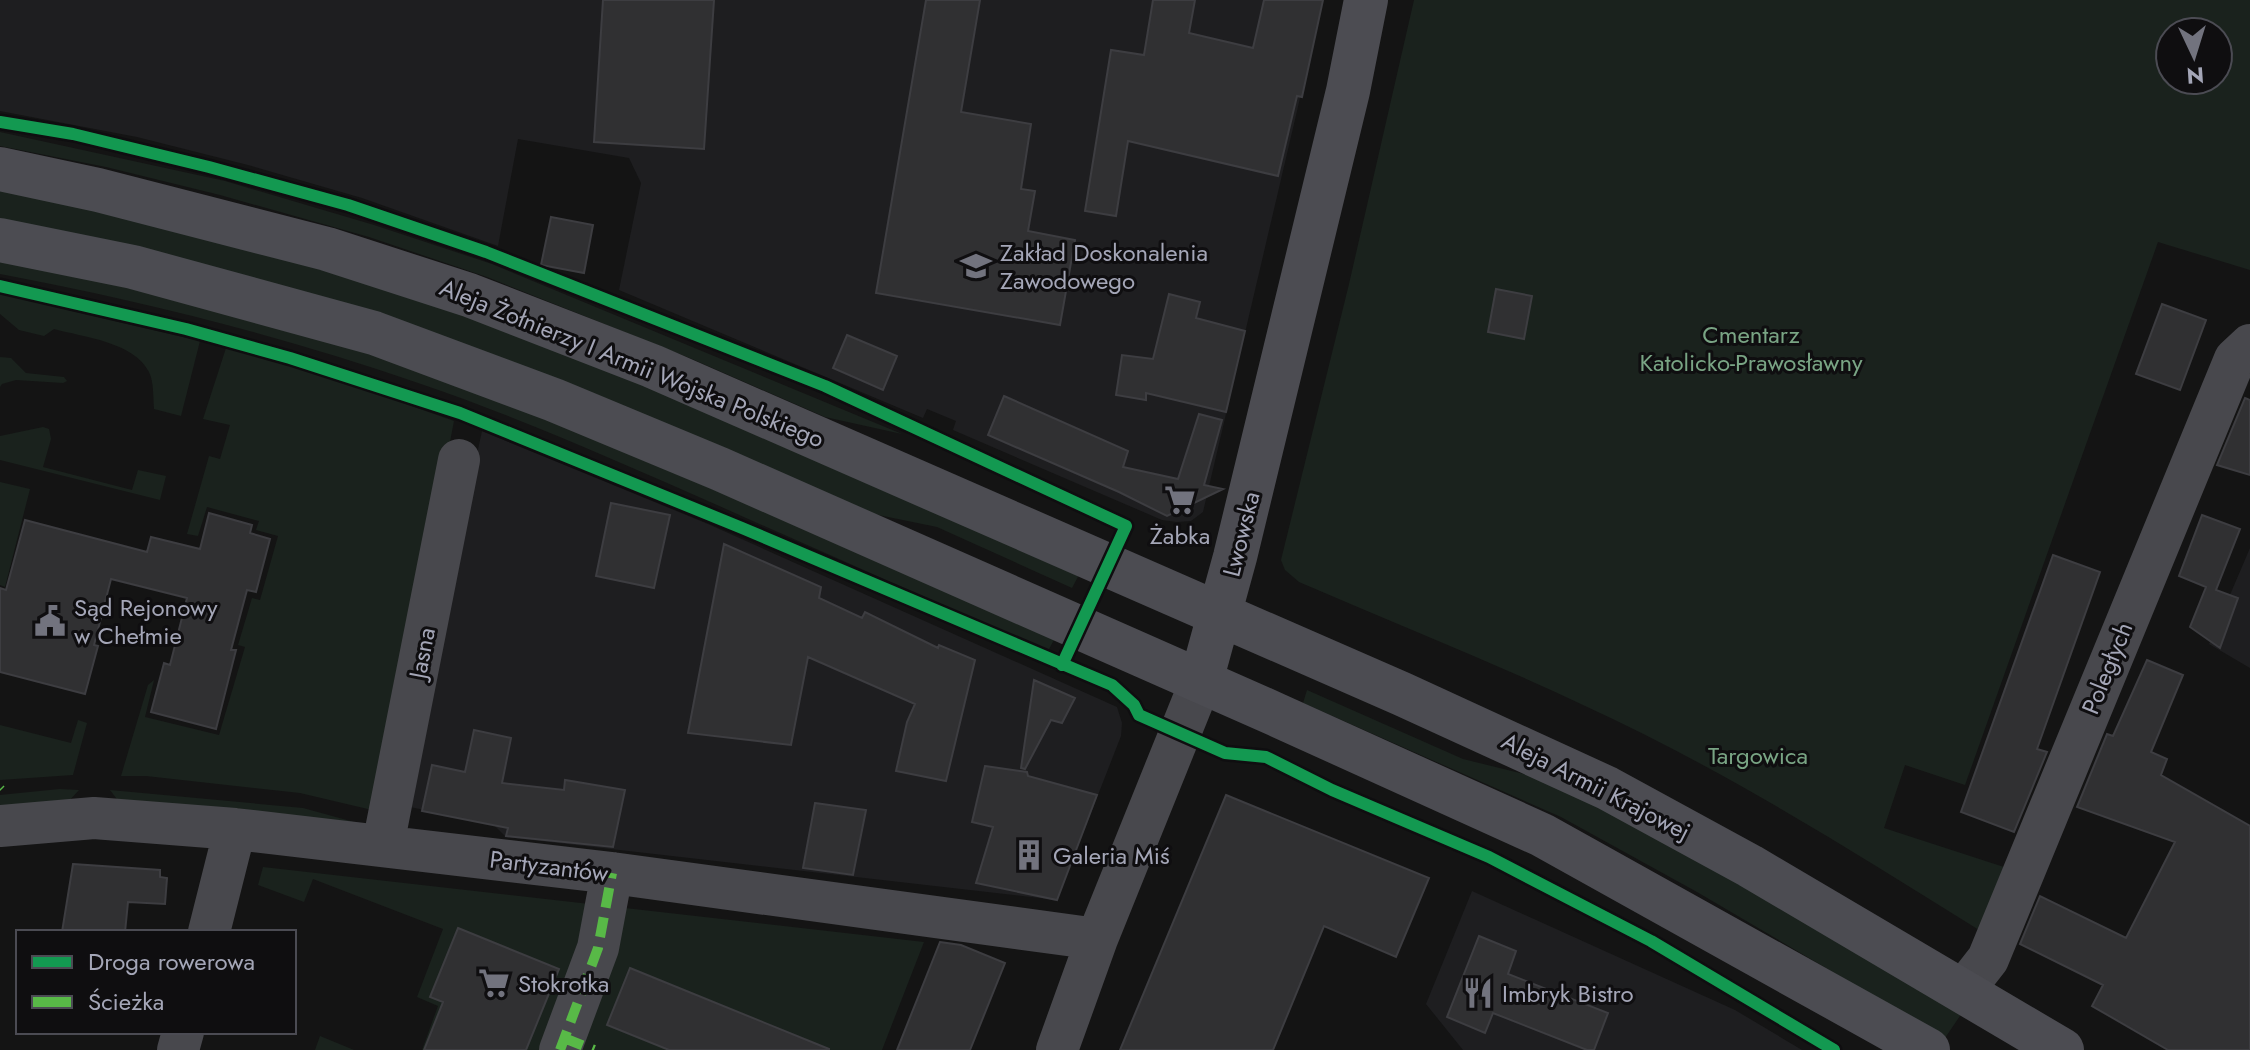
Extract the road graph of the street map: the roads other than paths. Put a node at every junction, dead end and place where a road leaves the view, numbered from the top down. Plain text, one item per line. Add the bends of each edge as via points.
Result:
1 (1366, 0) edge
2 (0, 169) edge
3 (0, 240) edge
4 (2250, 345) edge
5 (459, 460) dead end
6 (1108, 566) joint
7 (1221, 614) junction
8 (1201, 681) junction
9 (0, 826) edge
10 (235, 829) junction
11 (383, 845) junction
12 (612, 873) junction
13 (210, 930) edge
14 (1097, 939) junction
15 (1963, 991) junction
16 (571, 1047) edge
17 (1057, 1050) edge
18 (1928, 1050) edge
19 (2062, 1050) edge

1 - 7 main road, Lwowska
2 - 6 main road, Aleja Żołnierzy I Armii Wojska Polskiego via 327,249 480,299 652,366
3 - 8 main road via 133,267 374,333 554,400
4 - 15 street, Poległych via 2235,359 1988,959
5 - 11 street, Jasna
6 - 7 main road, Aleja Armii Krajowej
7 - 8 main road, Lwowska
7 - 15 main road, Aleja Armii Krajowej via 1628,799
8 - 14 street, Lwowska
8 - 18 main road via 1542,835
9 - 10 street, Partyzantów via 94,818
10 - 11 street, Partyzantów
10 - 13 street
11 - 12 street, Partyzantów
12 - 14 street, Partyzantów
12 - 16 street
14 - 17 street, Lwowska
15 - 19 main road, Aleja Armii Krajowej

